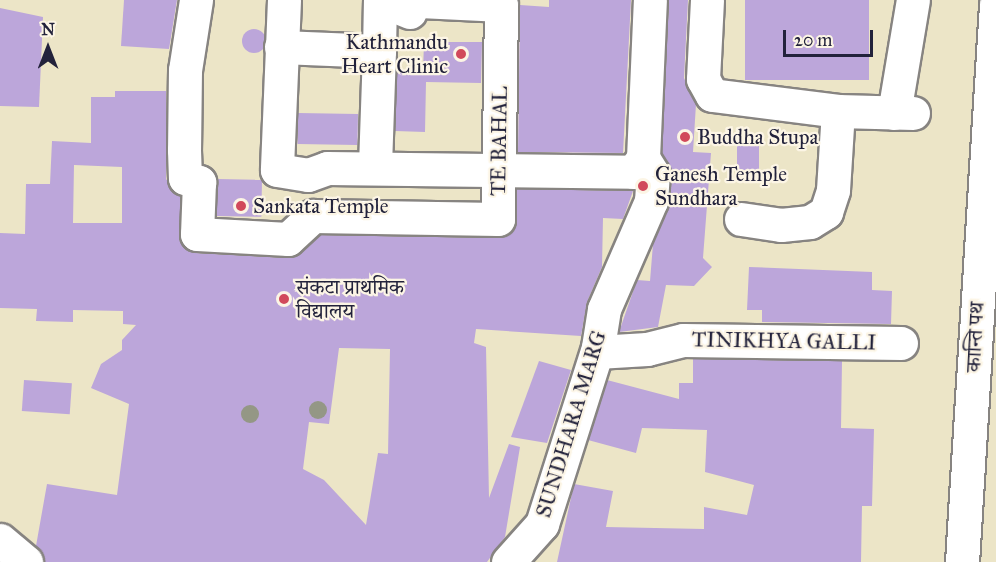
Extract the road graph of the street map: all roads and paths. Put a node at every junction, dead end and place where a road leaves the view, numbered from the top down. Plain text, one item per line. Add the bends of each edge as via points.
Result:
1 (196, 0) edge
2 (284, 0) edge
3 (400, 0) edge
4 (650, 0) edge
5 (707, 0) edge
6 (912, 0) edge
7 (996, 5) edge
8 (281, 47) junction
9 (379, 51) junction
10 (838, 111) junction
11 (638, 165) junction
12 (375, 168) junction
13 (494, 168) junction
14 (741, 219) dead end
15 (901, 343) dead end
16 (597, 352) junction
17 (0, 540) edge
18 (26, 562) edge
19 (508, 562) edge
20 (962, 562) edge

1 - 13 street, TE BAHAL via 185,70 184,150 185,178 199,182 197,234 288,238 314,216 498,219
2 - 8 street
3 - 13 street, TE BAHAL via 501,5
4 - 11 street
5 - 10 street via 703,79 712,95
6 - 10 street via 904,113
7 - 20 street, कान्ति पथ
8 - 9 street
8 - 12 street via 277,170 308,175 327,168
9 - 12 street
9 - 13 street via 380,0 400,11 494,15
10 - 14 street via 833,190 826,212 810,222 781,225
11 - 13 street
11 - 16 street, SUNDHARA MARG via 653,174 651,201 604,309
12 - 13 street
15 - 16 street, TINIKHYA GALLI via 683,340 647,349
16 - 19 street, SUNDHARA MARG via 542,524
17 - 18 street

